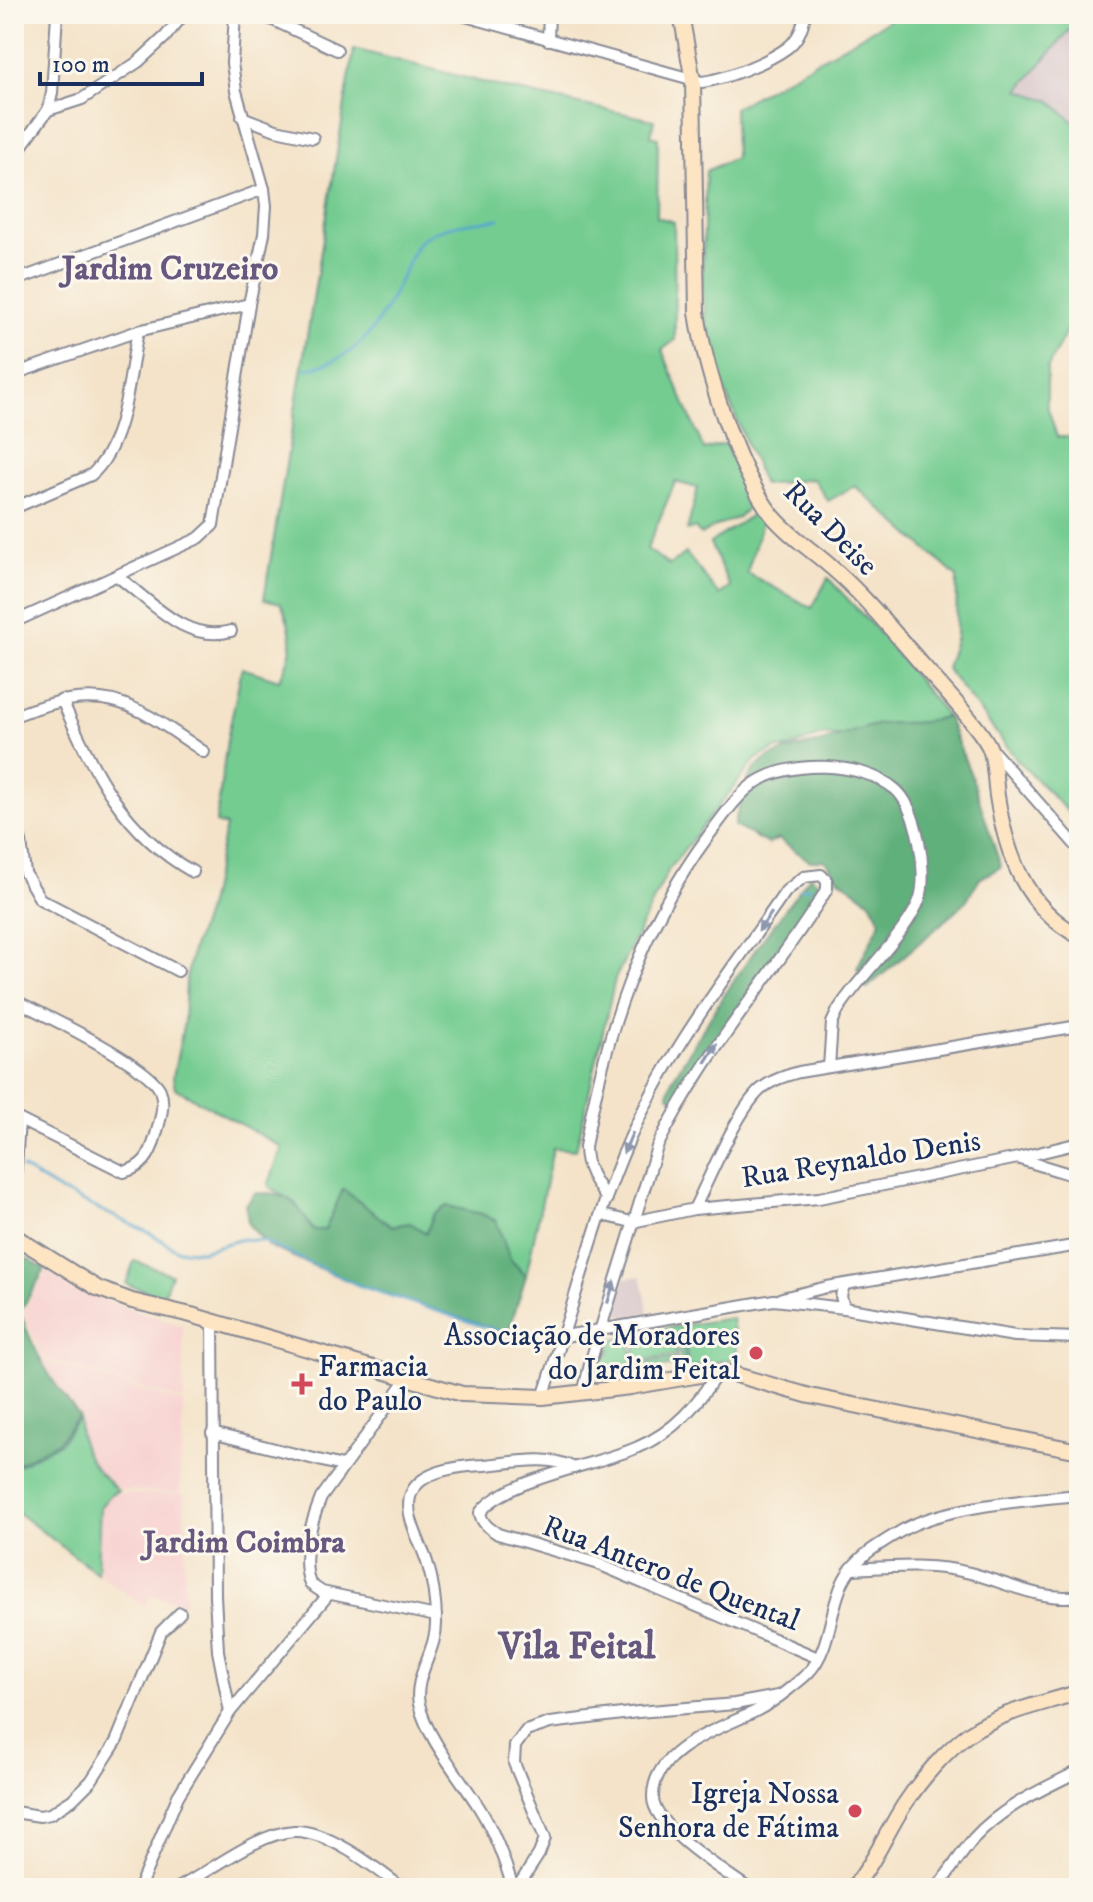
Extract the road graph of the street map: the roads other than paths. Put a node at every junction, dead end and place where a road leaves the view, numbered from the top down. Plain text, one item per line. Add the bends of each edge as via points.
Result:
1 (57, 14) edge
2 (184, 14) edge
3 (235, 14) edge
4 (260, 14) edge
5 (458, 14) edge
6 (549, 14) edge
7 (681, 14) edge
8 (805, 14) edge
9 (548, 40) junction
10 (337, 50) dead end
11 (693, 81) junction
12 (48, 110) junction
13 (242, 117) junction
14 (313, 138) dead end
15 (14, 156) edge
16 (264, 189) junction
17 (14, 281) edge
18 (249, 304) junction
19 (138, 331) junction
20 (14, 374) edge
21 (14, 508) edge
22 (117, 576) junction
23 (14, 622) edge
24 (231, 631) dead end
25 (62, 700) junction
26 (14, 716) edge
27 (990, 747) junction
28 (204, 752) dead end
29 (14, 819) edge
30 (1079, 849) edge
31 (193, 872) dead end
32 (1079, 936) edge
33 (178, 971) dead end
34 (14, 1000) edge
35 (1079, 1026) edge
36 (829, 1067) junction
37 (16, 1119) edge
38 (1079, 1143) edge
39 (1018, 1158) junction
40 (1079, 1177) edge
41 (14, 1198) edge
42 (607, 1199) junction
43 (694, 1209) junction
44 (602, 1215) junction
45 (632, 1222) junction
46 (14, 1236) edge
47 (1079, 1245) edge
48 (844, 1285) junction
49 (774, 1300) junction
50 (844, 1308) junction
51 (213, 1323) junction
52 (599, 1331) junction
53 (565, 1336) junction
54 (1079, 1338) edge
55 (718, 1372) junction
56 (407, 1379) junction
57 (583, 1394) junction
58 (543, 1397) junction
59 (212, 1433) junction
60 (1079, 1451) edge
61 (342, 1466) junction
62 (574, 1468) junction
63 (1079, 1495) edge
64 (851, 1569) junction
65 (328, 1595) junction
66 (1079, 1596) edge
67 (180, 1613) dead end
68 (436, 1616) junction
69 (818, 1658) junction
70 (1079, 1692) edge
71 (780, 1696) junction
72 (230, 1712) junction
73 (1079, 1771) edge
74 (14, 1812) edge
75 (139, 1888) edge
76 (178, 1888) edge
77 (402, 1888) edge
78 (515, 1888) edge
79 (748, 1888) edge
80 (853, 1888) edge
81 (937, 1888) edge

1 - 12 street
2 - 12 street via 138,62 82,99
3 - 13 street via 232,63
4 - 10 street
5 - 9 street
6 - 9 street
7 - 11 street, Rua Deise
8 - 11 street via 789,47 723,77
9 - 11 street
11 - 27 street, Rua Deise via 702,349 748,473 774,517 879,615
12 - 15 street
13 - 14 street
13 - 16 street
16 - 17 street
16 - 18 street via 264,234
18 - 19 street
18 - 22 street via 213,525 199,538
19 - 20 street
19 - 21 street via 112,448 101,467
22 - 23 street
22 - 24 street via 197,633
25 - 26 street
25 - 28 street via 113,699
25 - 31 street via 95,769 127,818 154,846
27 - 30 street, Rua Deise
27 - 32 street via 1009,854 1041,908
29 - 33 street via 25,873 40,899
34 - 37 street via 122,1058 154,1081 162,1106 151,1153 124,1172
35 - 36 street
36 - 42 street via 838,1010 920,896 921,851 909,808 883,781 834,767 789,769 772,772 732,805 665,901 627,981 585,1147 589,1170
36 - 43 street via 775,1079 759,1090
37 - 41 street
38 - 39 street, Rua Reynaldo Denis
39 - 40 street
39 - 43 street, Rua Reynaldo Denis via 819,1198
42 - 44 street
45 -> 42 street via 670,1119 714,1047 827,889 821,875 804,877 786,891 683,1041 631,1135
43 - 45 street, Rua Reynaldo Denis
44 - 45 street, Rua Reynaldo Denis
44 - 53 street
52 -> 45 street
46 - 51 street via 97,1288
47 - 48 street
48 - 49 street
48 - 50 street
49 - 50 street
49 - 52 street
50 - 54 street via 1015,1336
51 - 56 street
51 - 59 street
52 - 53 street
52 - 57 street
53 - 58 street
55 - 57 street
55 - 60 street
55 - 62 street via 669,1430 637,1448
56 - 58 street via 462,1394
56 - 61 street
57 - 58 street
59 - 61 street
59 - 72 street via 218,1651
61 - 65 street via 313,1518 306,1566 310,1584
62 - 68 street via 546,1461 475,1465 419,1483 409,1504 432,1582
62 - 69 street, Rua Antero de Quental via 497,1497 487,1503 481,1519 498,1534 596,1563
63 - 64 street via 1009,1502 925,1521 879,1545
64 - 66 street via 939,1568 1053,1596
64 - 69 street
65 - 68 street
65 - 72 street
67 - 74 street via 161,1632 116,1742 91,1781 50,1814
68 - 78 street via 435,1644 418,1701 430,1732 488,1822
69 - 71 street
70 - 80 street via 969,1733 907,1801
71 - 78 street via 550,1723 526,1731 515,1746 514,1763 545,1838
71 - 79 street via 681,1749 668,1761 653,1792 654,1808 671,1828
72 - 75 street via 178,1796
73 - 81 street via 993,1820
76 - 77 street via 260,1842 295,1831 337,1845

